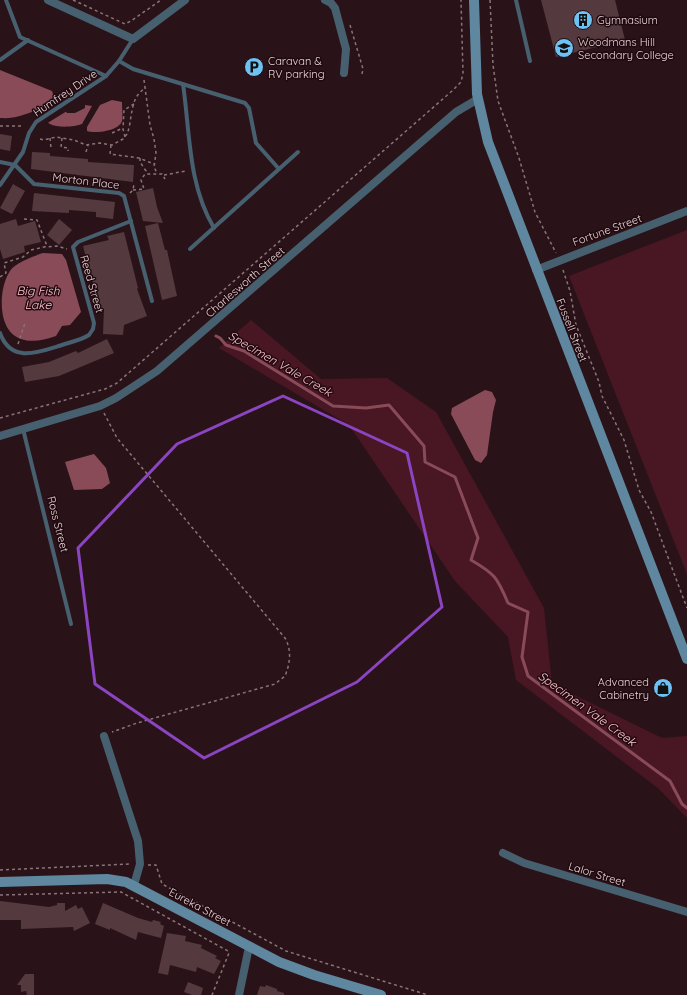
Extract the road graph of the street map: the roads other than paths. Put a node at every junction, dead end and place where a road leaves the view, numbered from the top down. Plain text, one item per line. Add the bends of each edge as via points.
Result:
1 (6, 0) edge
2 (48, 0) edge
3 (185, 0) edge
4 (326, 0) edge
5 (474, 0) edge
6 (516, 0) edge
7 (133, 39) junction
8 (28, 40) junction
9 (0, 60) edge
10 (120, 61) junction
11 (530, 61) dead end
12 (344, 73) dead end
13 (106, 76) junction
14 (183, 84) junction
15 (478, 99) junction
16 (298, 152) dead end
17 (0, 162) edge
18 (15, 165) junction
19 (279, 169) junction
20 (0, 185) edge
21 (687, 211) edge
22 (131, 221) junction
23 (214, 228) junction
24 (190, 249) dead end
25 (536, 270) junction
26 (152, 301) dead end
27 (0, 332) edge
28 (23, 429) junction
29 (0, 436) edge
30 (71, 624) dead end
31 (687, 659) edge
32 (104, 736) road end
33 (503, 853) dead end
34 (0, 882) edge
35 (134, 885) junction
36 (687, 912) edge
37 (249, 947) junction
38 (239, 995) edge
39 (381, 995) edge

1 - 8 lane via 15,19 18,34
2 - 7 street
3 - 7 street
4 - 12 street via 334,8 345,45
5 - 15 street, Fussell Street
6 - 11 lane
7 - 10 lane, Humfrey Drive
8 - 9 lane
8 - 13 lane
10 - 13 lane, Humfrey Drive
10 - 14 lane via 131,68
13 - 18 lane, Humfrey Drive via 37,121
14 - 19 lane via 246,103 256,143
14 - 23 lane via 196,183 207,216
15 - 25 street, Fussell Street via 488,142
15 - 28 street, Charlesworth Street via 452,115 173,359 144,381 100,406
16 - 19 lane
17 - 18 lane
18 - 20 lane, Humfrey Drive
18 - 22 lane, Morton Place via 34,184 122,194 126,198
19 - 23 lane
21 - 25 street, Fortune Street
22 - 26 lane, Morton Place
22 - 27 lane, Reed Street via 74,245 73,250 94,323 90,334 36,353 26,354 10,348
23 - 24 lane
25 - 31 street, Fussell Street
28 - 29 street, Charlesworth Street
28 - 30 lane, Ross Street
32 - 35 street via 137,836 140,864
33 - 36 street, Lalor Street via 515,860
34 - 35 street, Eureka Street via 107,879
35 - 37 street, Eureka Street
37 - 38 street
37 - 39 street, Eureka Street via 314,975

